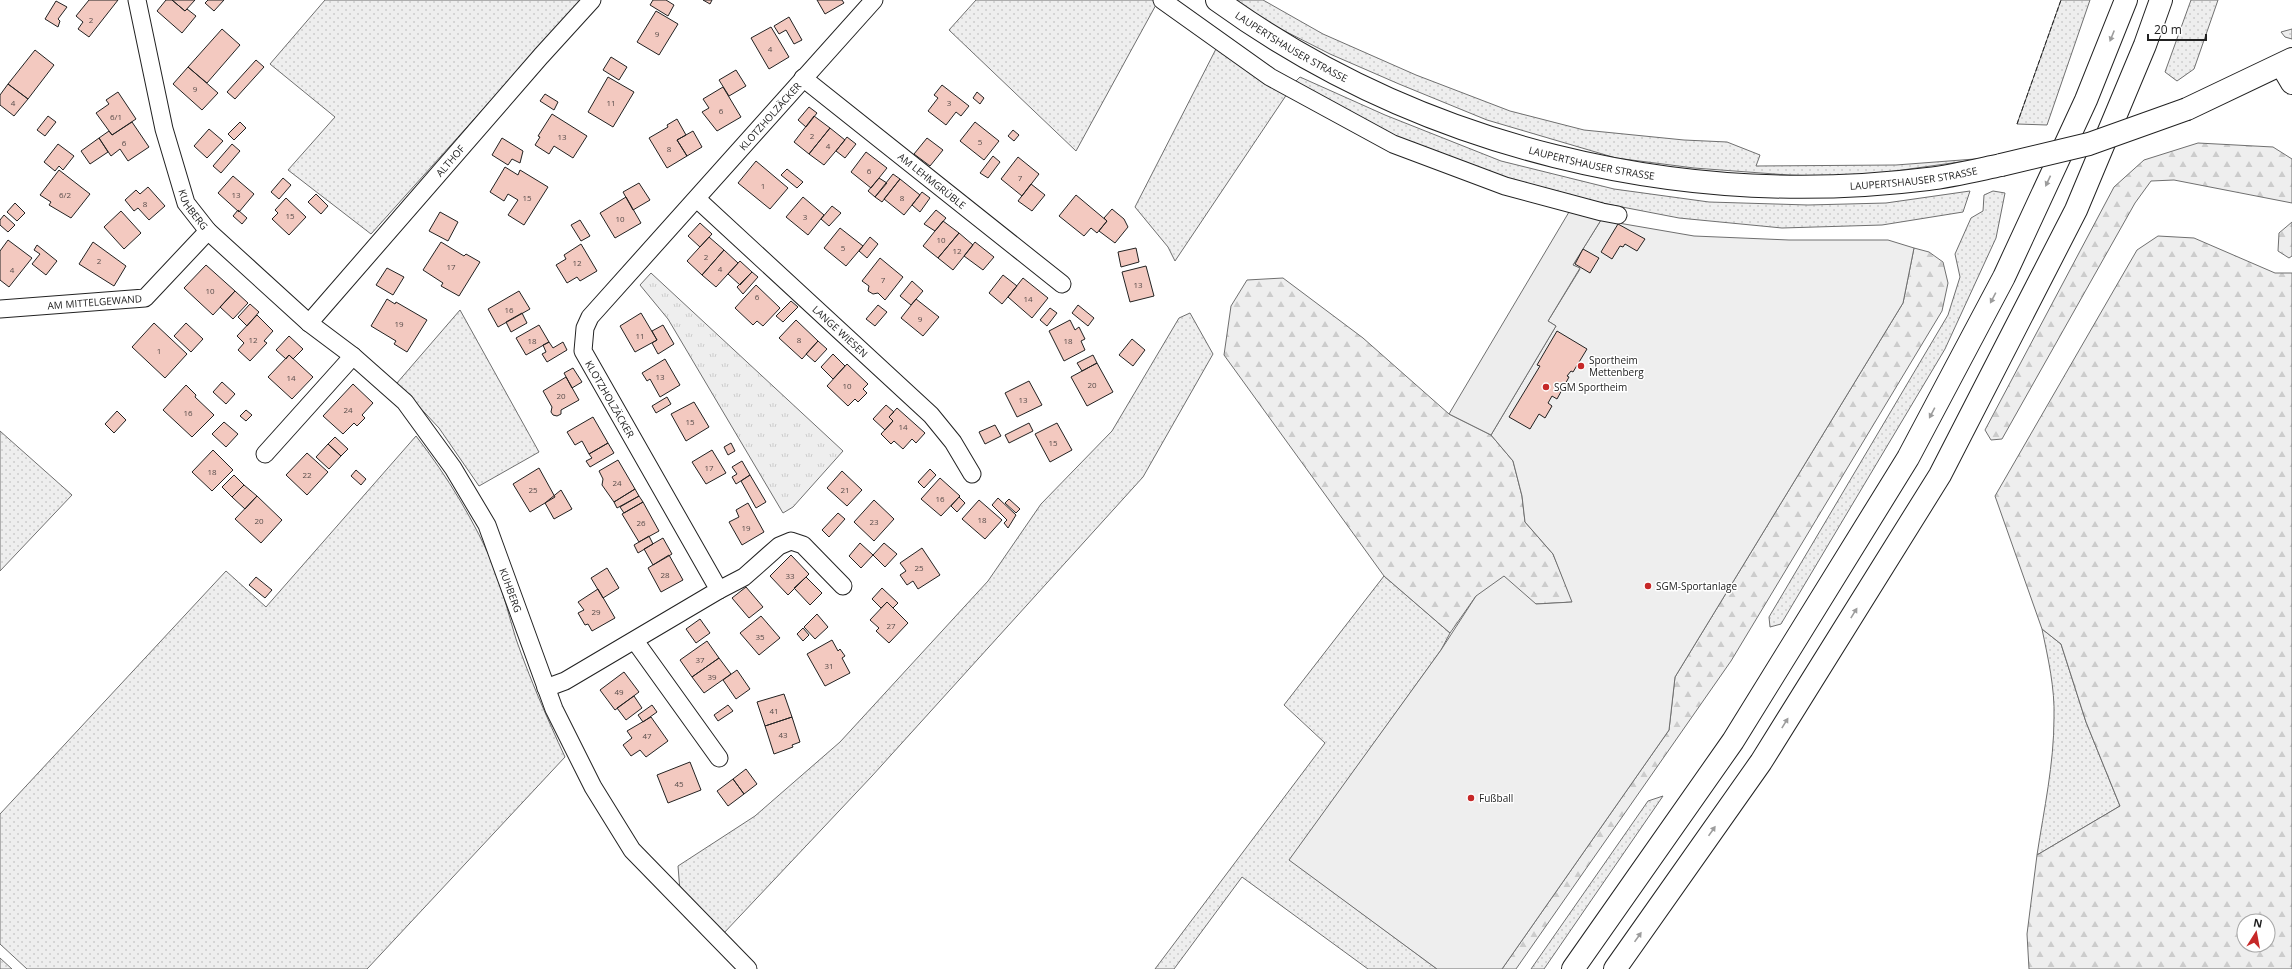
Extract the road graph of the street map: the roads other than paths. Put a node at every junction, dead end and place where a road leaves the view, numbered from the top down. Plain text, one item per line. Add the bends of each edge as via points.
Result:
1 (137, 0) edge
2 (592, 0) edge
3 (874, 0) edge
4 (1162, 0) edge
5 (1217, 0) edge
6 (2126, 0) edge
7 (2161, 0) edge
8 (2289, 69) edge
9 (803, 78) junction
10 (697, 199) junction
11 (1618, 215) dead end
12 (208, 231) junction
13 (1062, 284) dead end
14 (0, 309) edge
15 (309, 324) junction
16 (353, 356) junction
17 (265, 454) dead end
18 (972, 474) dead end
19 (843, 586) dead end
20 (720, 590) junction
21 (635, 641) junction
22 (546, 688) junction
23 (719, 758) dead end
24 (748, 969) edge
25 (1573, 969) edge
26 (1615, 969) edge

1 - 12 street, KUHBERG via 164,129 186,203
2 - 15 street, ALTHOF
3 - 9 street, KLOTZHOLZÄCKER
4 - 11 street via 1270,77 1392,144 1505,186 1582,208
5 - 8 main road, LAUPERTSHAUSER STRASSE, bridge via 1336,75 1394,103 1476,133 1547,155 1629,172 1720,184 1802,187 1873,184 1929,179 2001,165 2089,144
6 -> 25 main road via 2086,100 2004,278 1908,458 1733,741
26 -> 7 main road via 1761,762 1940,475 2076,210 2145,45
9 - 10 street, KLOTZHOLZÄCKER
9 - 13 street, AM LEHMGRÜBLE
10 - 18 street, LANGE WIESEN via 931,415
10 - 20 street, KLOTZHOLZÄCKER via 596,309 584,328 582,343 589,364
12 - 14 street, AM MITTELGEWAND via 145,298
12 - 15 street, KUHBERG
15 - 16 street, KUHBERG
16 - 17 street
16 - 22 street, KUHBERG via 405,402 461,480 487,525
19 - 20 street via 803,545 791,541 779,546 744,577
20 - 21 street
21 - 22 street via 565,681
21 - 23 street
22 - 24 street, KUHBERG via 572,749 632,850

